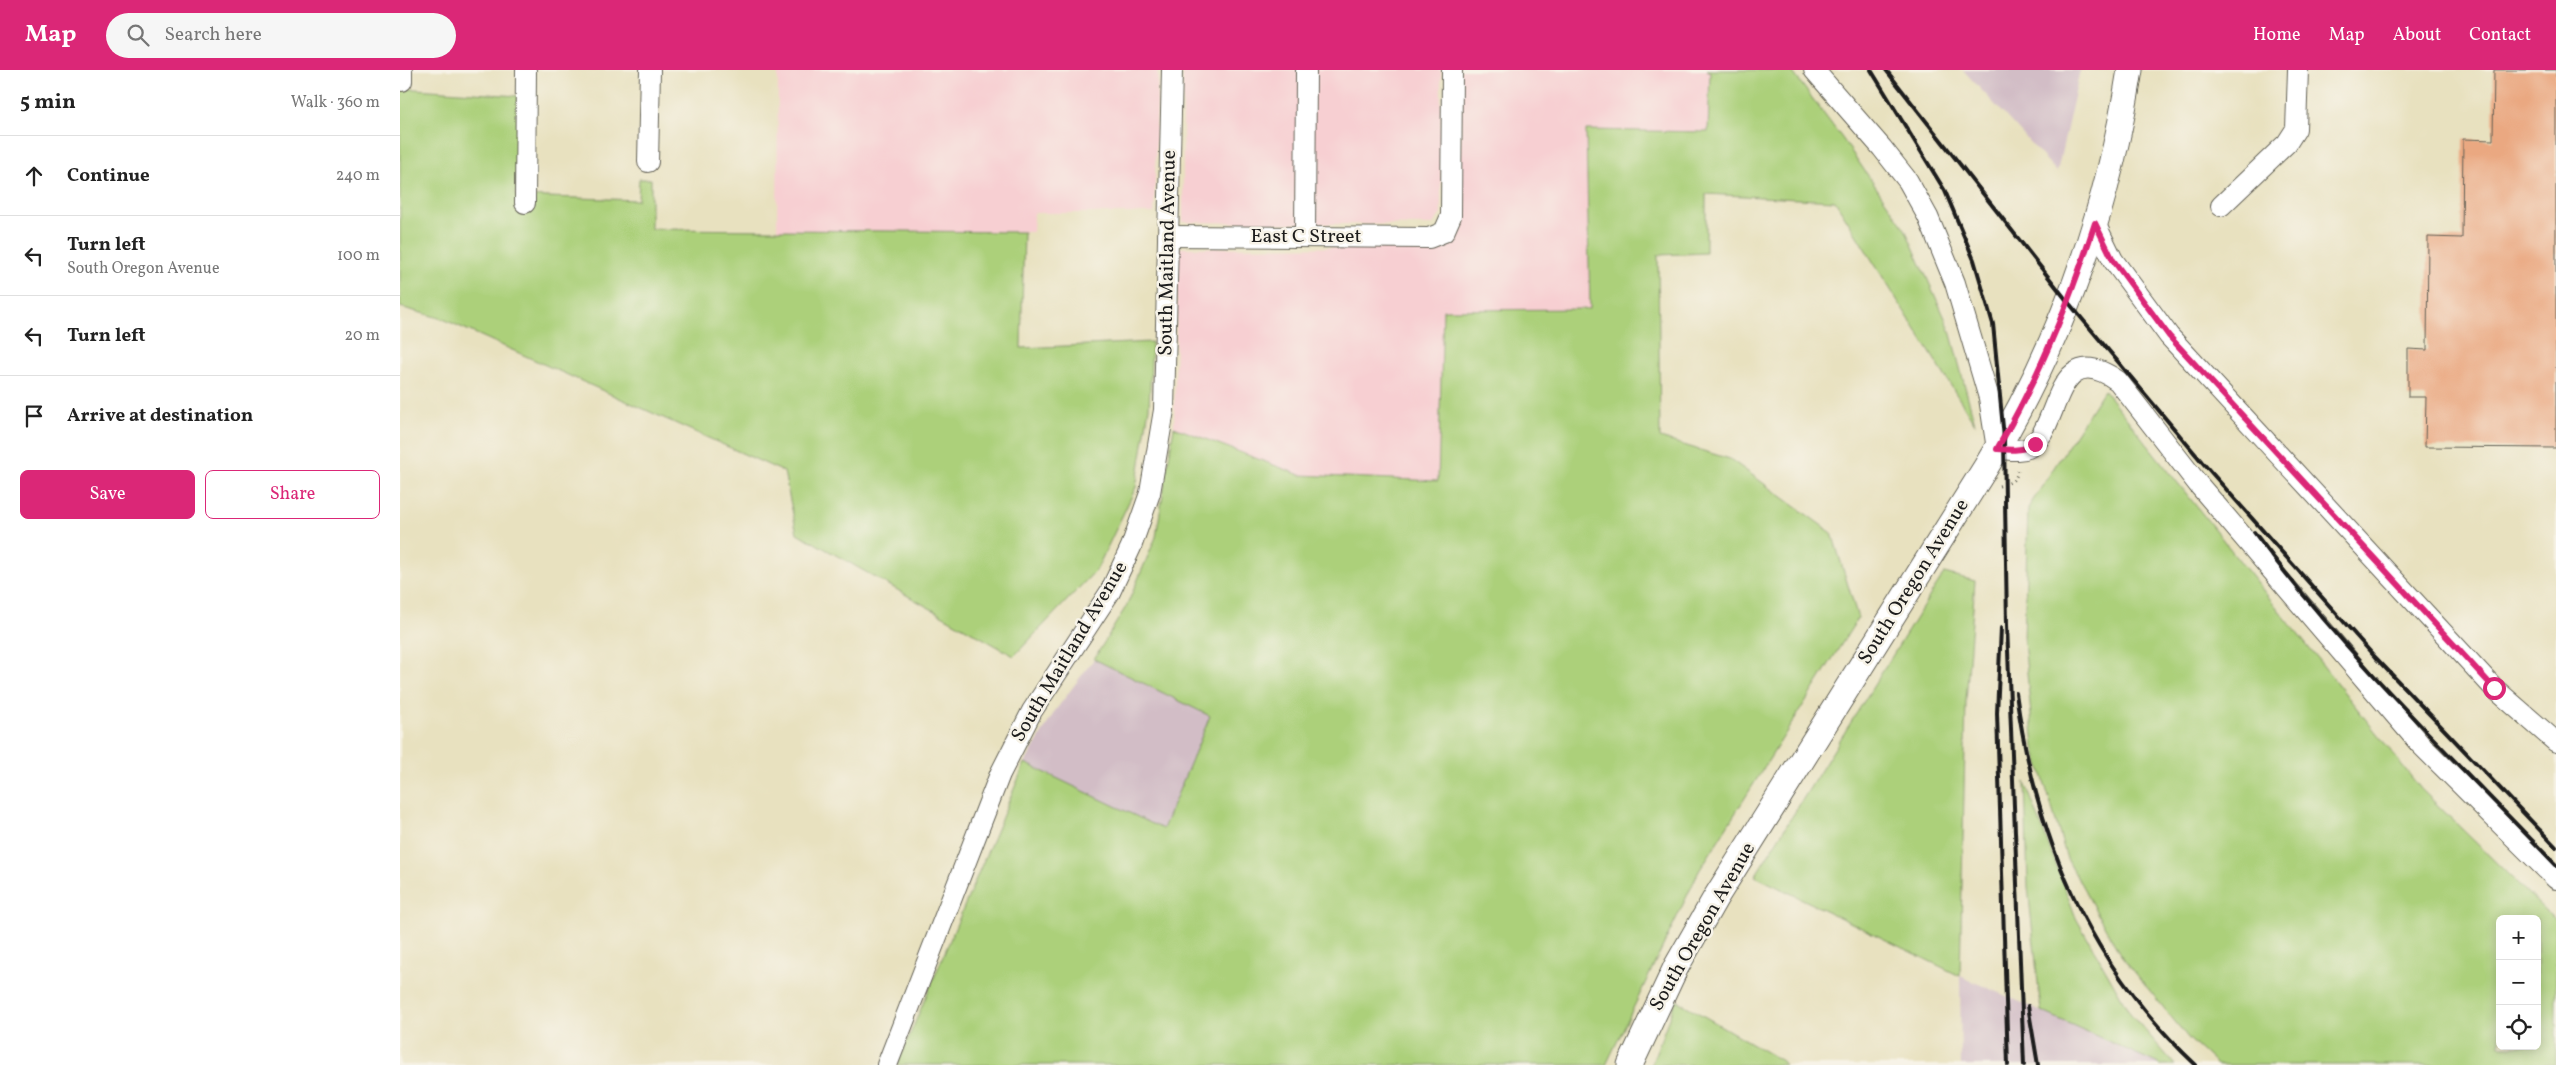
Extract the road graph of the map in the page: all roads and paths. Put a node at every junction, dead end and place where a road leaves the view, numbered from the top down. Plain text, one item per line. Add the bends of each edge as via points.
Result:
1 (526, 70) edge
2 (650, 70) edge
3 (1172, 70) edge
4 (1306, 70) edge
5 (1452, 70) edge
6 (1814, 70) edge
7 (2130, 70) edge
8 (2298, 70) edge
9 (648, 162) dead end
10 (526, 203) dead end
11 (2221, 206) dead end
12 (2095, 223) junction
13 (1168, 236) junction
14 (1305, 237) junction
15 (1997, 449) junction
16 (2556, 742) edge
17 (2556, 879) edge
18 (887, 1065) edge
19 (1630, 1065) edge

1 - 10 street
2 - 9 street
3 - 13 street, South Maitland Avenue
4 - 14 street
5 - 14 street, East C Street via 1451,216 1444,232 1429,238
6 - 15 street via 1888,155 1908,181 1928,217 1955,283 1989,398
7 - 12 main road, South Oregon Avenue via 2119,133
8 - 11 street via 2296,129 2287,143
12 - 15 main road, South Oregon Avenue via 2049,347
12 - 16 street via 2113,260 2169,336 2494,688
13 - 14 street, East C Street
13 - 18 street, South Maitland Avenue via 1162,431 1150,493 1110,592 1032,711 1000,774
15 - 17 street via 2016,450 2035,444 2067,379 2079,371 2095,369 2118,381 2198,484 2414,737
15 - 19 main road, South Oregon Avenue via 1716,897 1676,967

